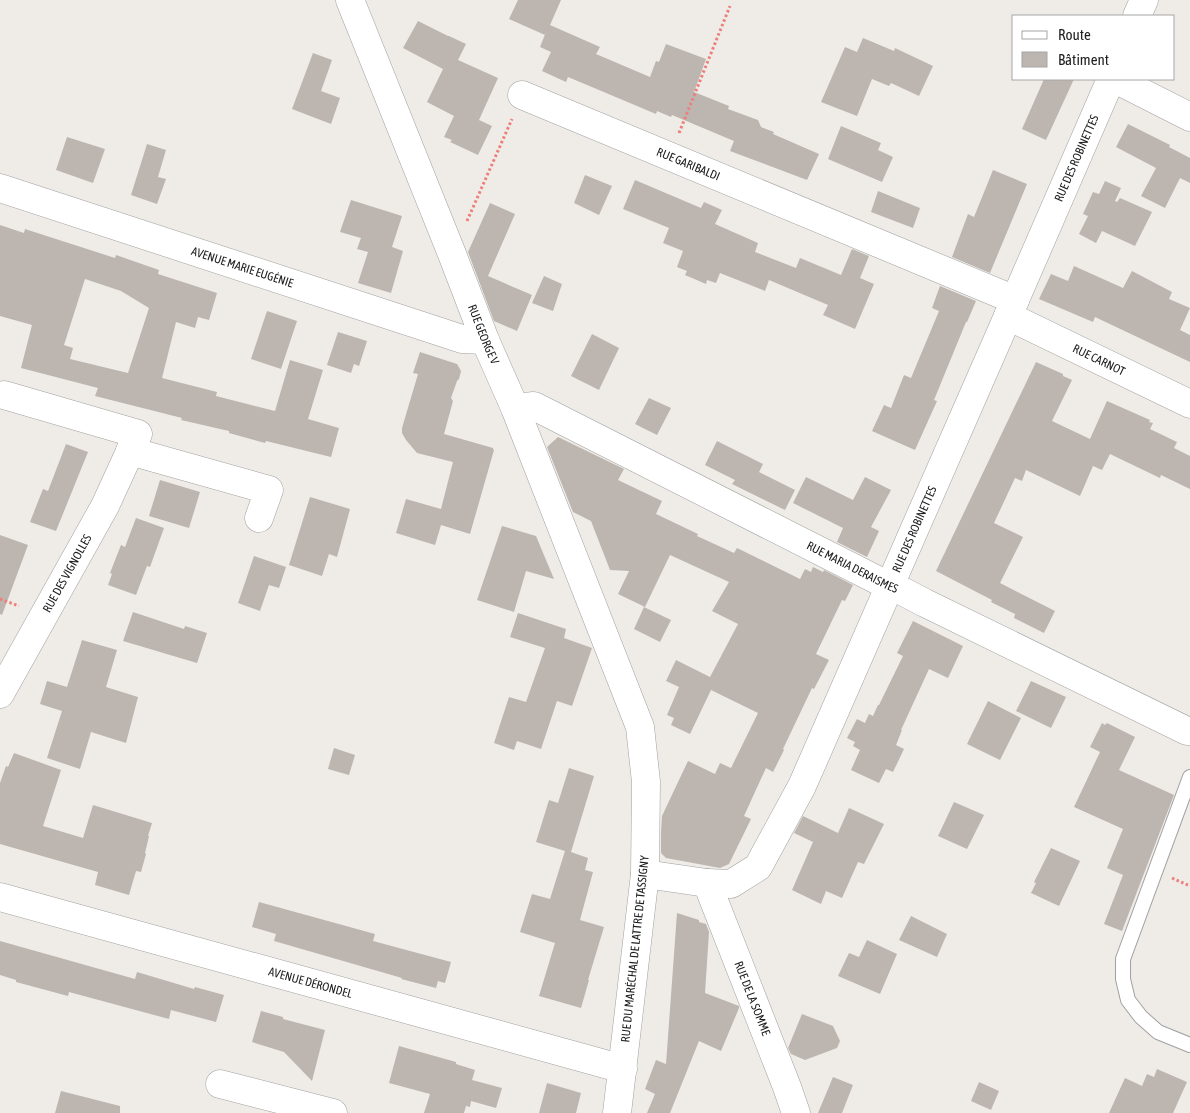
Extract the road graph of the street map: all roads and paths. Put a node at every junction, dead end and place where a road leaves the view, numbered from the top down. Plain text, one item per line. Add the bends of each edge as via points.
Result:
1 (350, 0) edge
2 (1144, 0) edge
3 (730, 6) dead end
4 (1137, 15) edge
5 (1111, 80) edge
6 (1117, 80) edge
7 (522, 95) joint
8 (1190, 117) edge
9 (669, 156) junction
10 (0, 188) edge
11 (452, 254) junction
12 (1011, 308) junction
13 (485, 340) junction
14 (4, 396) dead end
15 (1190, 404) edge
16 (515, 408) junction
17 (130, 451) junction
18 (259, 518) dead end
19 (889, 586) junction
20 (618, 669) joint
21 (0, 694) edge
22 (1190, 731) edge
23 (1190, 777) edge
24 (645, 874) junction
25 (707, 883) junction
26 (0, 897) edge
27 (1190, 1045) edge
28 (623, 1069) junction
29 (220, 1084) dead end
30 (333, 1113) edge
31 (618, 1113) edge
32 (796, 1113) edge

1 - 11 street, RUE GEORGE V
2 - 4 street
3 - 9 path
5 - 12 street, RUE DES ROBINETTES
6 - 8 street
7 - 9 street, RUE GARIBALDI
7 - 11 path
9 - 12 street, RUE GARIBALDI
10 - 13 street, AVENUE MARIE EUGÉNIE via 462,339
11 - 13 street, RUE GEORGE V
12 - 15 street, RUE CARNOT
12 - 19 street, RUE DES ROBINETTES
13 - 16 street, RUE GEORGE V
14 - 17 street, RUE DES VIGNOLLES via 138,434
16 - 19 street, RUE MARIA DERAISMES via 534,406
16 - 20 street, RUE GEORGE V
17 - 18 street via 269,490
17 - 21 street, RUE DES VIGNOLLES via 105,506
19 - 22 street, RUE MARIA DERAISMES
19 - 25 street, RUE DES ROBINETTES via 802,786 758,867 731,884
20 - 24 street, RUE DU MARÉCHAL DE LATTRE DE TASSIGNY via 640,727 646,782
23 - 27 lane via 1123,959 1128,1000 1141,1017 1158,1032
24 - 25 street, RUE DES ROBINETTES
24 - 28 street, RUE DU MARÉCHAL DE LATTRE DE TASSIGNY
25 - 32 street, RUE DE LA SOMME
26 - 28 street, AVENUE DÉRONDEL
28 - 31 street, RUE DU MARÉCHAL DE LATTRE DE TASSIGNY
29 - 30 street

